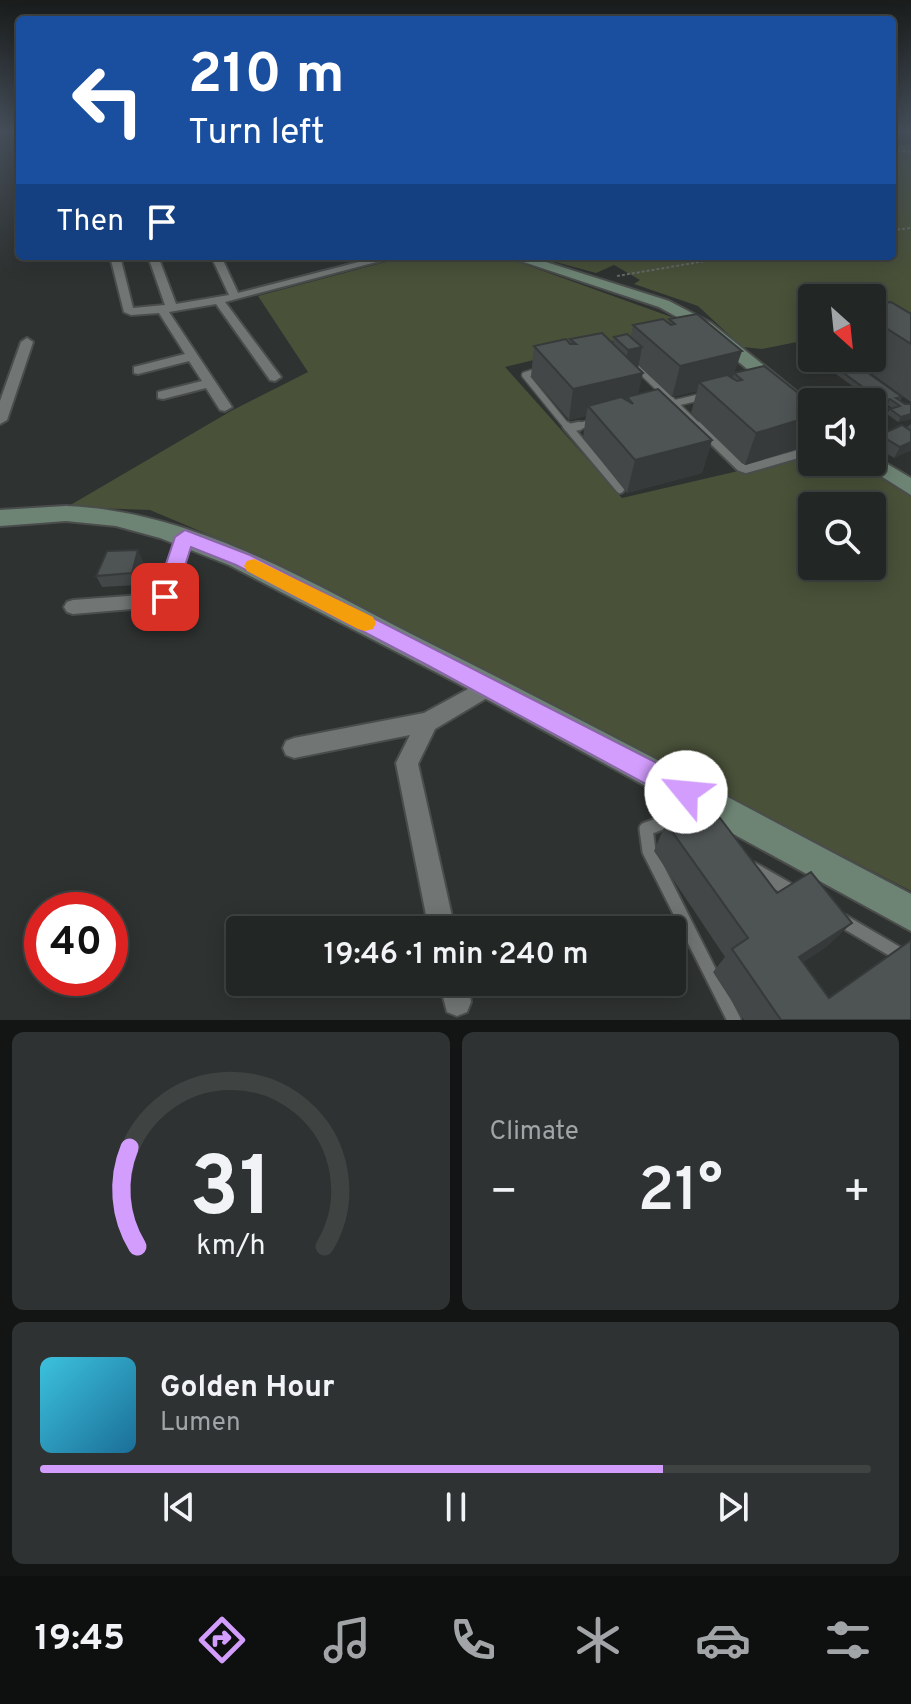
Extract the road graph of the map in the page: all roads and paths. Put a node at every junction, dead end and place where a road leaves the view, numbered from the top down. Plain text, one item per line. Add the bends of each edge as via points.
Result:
1 (116, 260) edge
2 (154, 260) edge
3 (218, 260) edge
4 (378, 260) edge
5 (526, 260) edge
6 (709, 260) edge
7 (600, 282) junction
8 (235, 297) junction
9 (219, 301) junction
10 (167, 308) junction
11 (27, 342) dead end
12 (192, 356) junction
13 (632, 363) edge
14 (545, 369) edge
15 (138, 370) dead end
16 (275, 377) dead end
17 (209, 383) junction
18 (718, 393) edge
19 (163, 395) dead end
20 (798, 403) edge
21 (674, 404) junction
22 (225, 407) dead end
23 (659, 407) edge
24 (0, 420) edge
25 (599, 421) edge
26 (569, 428) junction
27 (798, 454) edge
28 (886, 471) edge
29 (911, 488) edge
30 (620, 489) dead end
31 (0, 518) edge
32 (185, 537) junction
33 (73, 607) dead end
34 (490, 686) junction
35 (428, 722) junction
36 (294, 748) dead end
37 (688, 830) edge
38 (741, 861) edge
39 (806, 900) edge
40 (911, 913) edge
41 (832, 915) edge
42 (439, 916) edge
43 (911, 961) edge
44 (734, 1020) edge

1 - 10 street via 128,310
2 - 10 street
3 - 8 street
4 - 8 street
5 - 7 street
6 - 7 path
7 - 20 street via 664,304 705,326
8 - 9 street
9 - 10 street
9 - 16 street
10 - 12 street
11 - 24 street
12 - 15 street
12 - 17 street
13 - 21 lane
14 - 26 lane via 525,375
17 - 19 street
17 - 22 street
18 - 21 lane
21 - 23 lane
21 - 27 lane via 743,468
25 - 26 lane
26 - 30 lane
28 - 29 street
31 - 32 street via 58,512 129,521
32 - 33 street via 161,601
32 - 34 street via 243,560
34 - 35 street
34 - 40 street
35 - 36 street
35 - 42 street via 407,763
37 - 44 lane via 675,823 646,829 649,851
38 - 39 lane
41 - 43 lane

